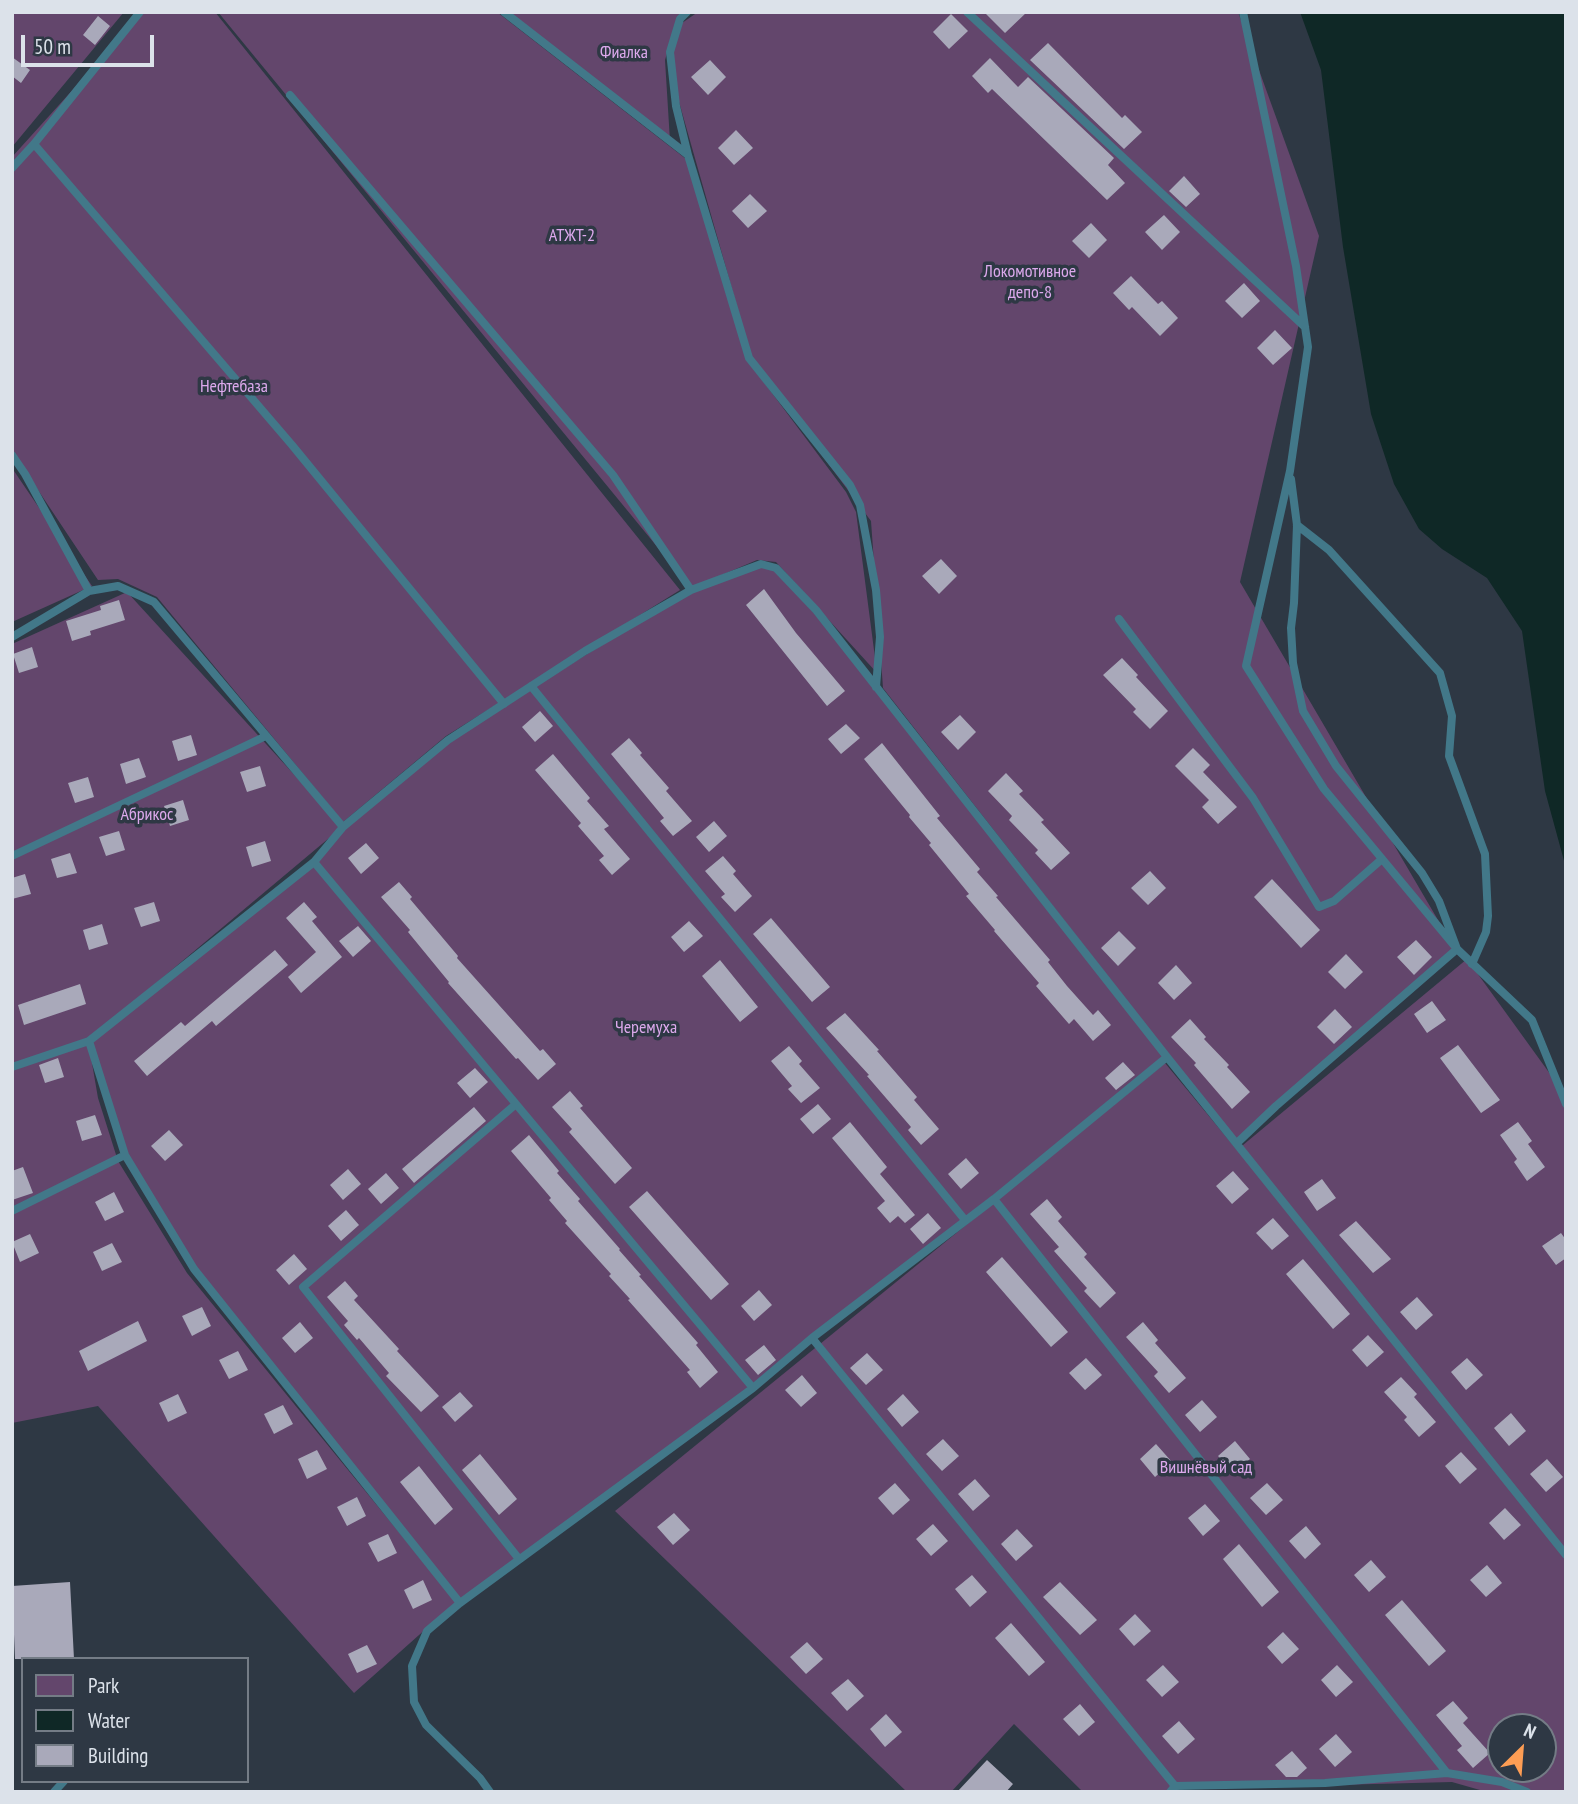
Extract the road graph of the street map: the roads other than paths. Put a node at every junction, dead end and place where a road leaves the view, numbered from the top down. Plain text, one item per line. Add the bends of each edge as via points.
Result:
1 (140, 12) edge
2 (504, 12) edge
3 (687, 12) edge
4 (968, 12) edge
5 (1243, 12) edge
6 (290, 94) dead end
7 (34, 145) junction
8 (688, 155) junction
9 (12, 168) edge
10 (1306, 327) junction
11 (12, 455) edge
12 (1290, 471) junction
13 (1297, 525) junction
14 (691, 590) junction
15 (89, 591) junction
16 (1119, 619) dead end
17 (12, 637) edge
18 (531, 686) junction
19 (876, 687) junction
20 (504, 704) junction
21 (266, 736) junction
22 (343, 827) junction
23 (12, 856) edge
24 (1382, 859) junction
25 (314, 862) junction
26 (1457, 949) junction
27 (1472, 964) junction
28 (89, 1041) junction
29 (1167, 1057) junction
30 (12, 1067) edge
31 (516, 1104) junction
32 (1566, 1104) edge
33 (1237, 1143) junction
34 (125, 1155) junction
35 (994, 1199) junction
36 (12, 1210) edge
37 (965, 1220) junction
38 (812, 1338) junction
39 (753, 1388) junction
40 (1566, 1555) edge
41 (519, 1559) junction
42 (460, 1602) junction
43 (1447, 1773) junction
44 (1173, 1789) edge
45 (489, 1792) edge
46 (1527, 1792) edge

1 - 7 lane
2 - 8 lane
3 - 8 lane via 680,19 670,52
4 - 10 lane
5 - 10 lane
6 - 14 lane via 613,475
7 - 9 lane
7 - 20 lane via 292,445
8 - 19 lane via 749,358 850,485 860,505 876,590 880,638
10 - 12 lane via 1308,347
11 - 15 lane
12 - 13 lane
12 - 24 lane via 1246,666 1324,789
13 - 26 lane via 1291,628 1303,711 1336,766 1422,873 1439,901
13 - 27 lane via 1329,550 1440,673 1452,716 1449,756 1485,854 1488,916
14 - 18 lane
14 - 19 lane via 761,564 776,568 816,610
15 - 17 lane
15 - 21 lane via 118,586 154,602
16 - 24 lane via 1253,798 1319,907 1334,901
18 - 20 lane
18 - 37 lane
19 - 29 lane
20 - 22 lane via 448,740
21 - 22 lane
21 - 23 lane
22 - 25 lane
24 - 26 lane
25 - 28 lane
25 - 31 lane
26 - 27 lane
26 - 33 lane
27 - 32 lane via 1532,1020
28 - 30 lane
28 - 34 lane
29 - 33 lane
29 - 35 lane
31 - 39 lane
31 - 41 lane via 303,1287
33 - 40 lane
34 - 36 lane
34 - 42 lane via 194,1269
35 - 37 lane
35 - 43 lane
37 - 38 lane
38 - 39 lane
38 - 44 lane
39 - 41 lane
41 - 42 lane
42 - 45 lane via 427,1632 412,1666 414,1702 426,1725
43 - 44 lane
43 - 46 lane via 1502,1782

